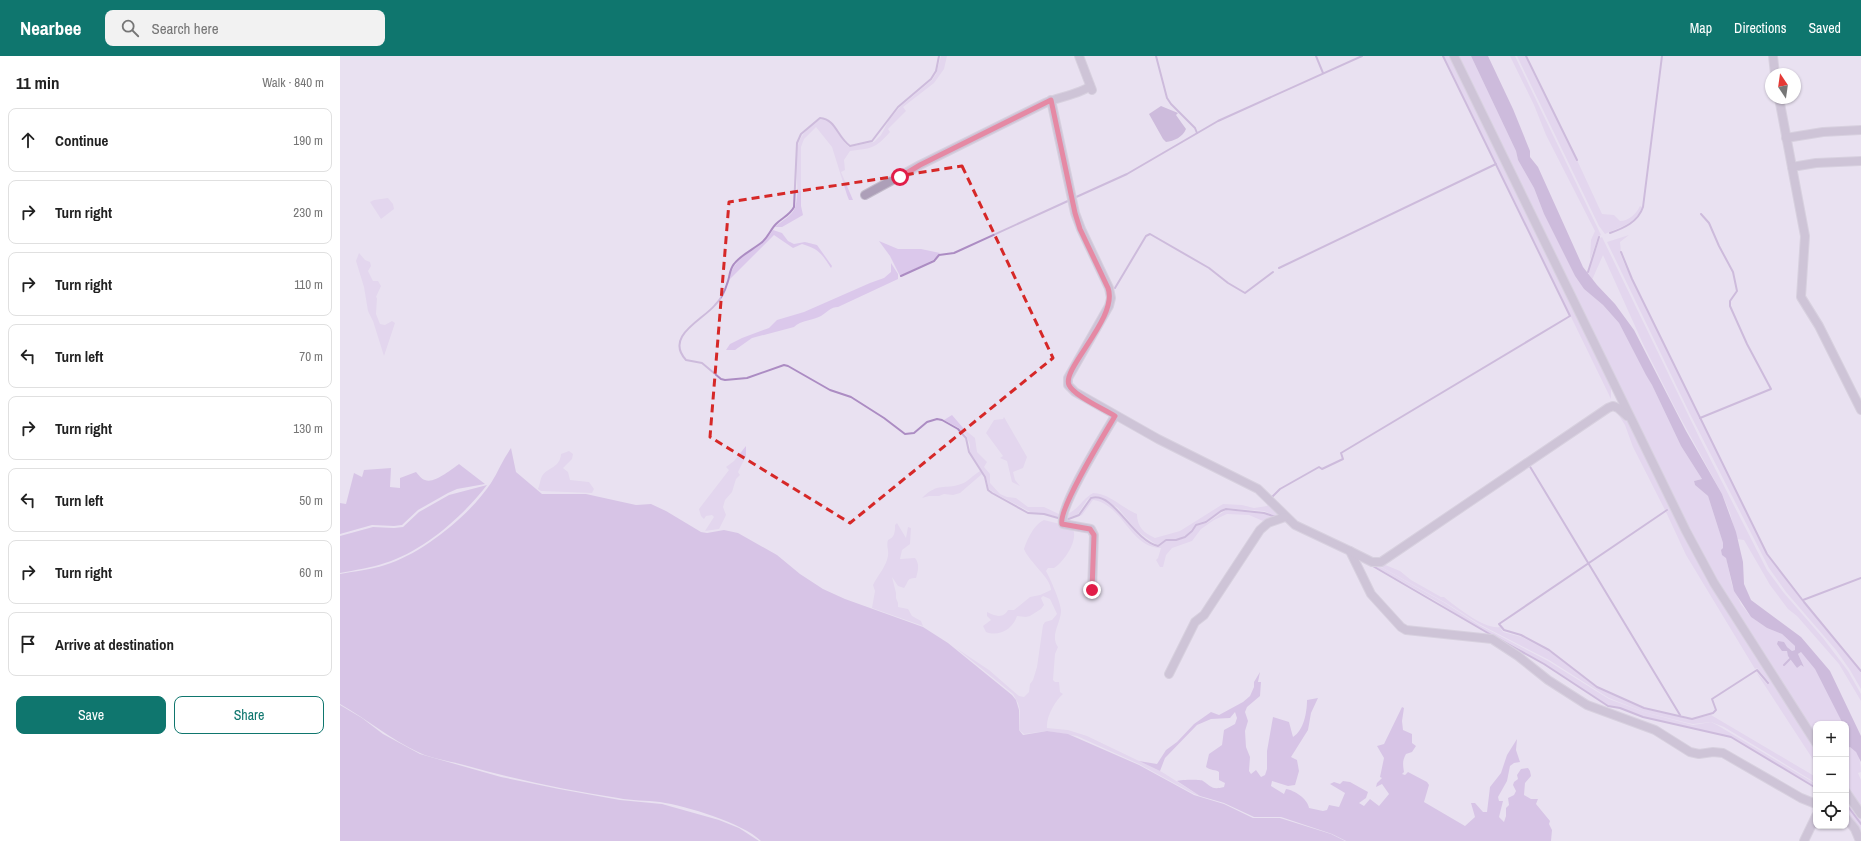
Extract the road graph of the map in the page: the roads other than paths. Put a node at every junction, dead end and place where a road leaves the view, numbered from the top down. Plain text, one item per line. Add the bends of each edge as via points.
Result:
1 (1079, 56) edge
2 (1454, 56) edge
3 (1773, 56) edge
4 (1774, 68) edge
5 (1051, 100) junction
6 (1780, 104) edge
7 (1861, 130) edge
8 (1786, 138) junction
9 (1861, 161) edge
10 (1792, 167) junction
11 (865, 195) dead end
12 (1614, 385) junction
13 (1612, 406) junction
14 (1861, 410) edge
15 (1115, 416) junction
16 (1632, 422) junction
17 (1285, 517) junction
18 (1350, 551) junction
19 (1092, 590) dead end
20 (1169, 674) dead end
21 (1813, 738) edge
22 (1849, 799) edge
23 (1813, 803) edge
24 (1861, 814) edge
25 (1813, 822) edge
26 (1849, 822) edge
27 (1804, 841) edge
28 (1860, 841) edge

1 - 5 street via 1091,88
2 - 12 street
3 - 4 street
5 - 11 street
5 - 15 street via 1075,213 1111,298 1106,313 1068,378 1068,385
6 - 8 street
7 - 8 street via 1823,132
8 - 10 street
9 - 10 street
10 - 14 street via 1805,236 1801,297 1832,351
12 - 13 street
12 - 16 street
13 - 16 street via 1618,408
13 - 18 street via 1382,562 1372,562
15 - 17 street via 1258,489
15 - 19 street via 1071,495 1062,517 1062,524 1090,529 1094,535
16 - 21 street via 1714,582
17 - 18 street via 1295,525
17 - 20 street via 1268,523 1260,530 1204,615 1195,622
18 - 23 street via 1371,594 1406,630 1492,640 1587,705 1655,730 1690,752 1723,753
22 - 24 street
25 - 27 street
26 - 28 street

